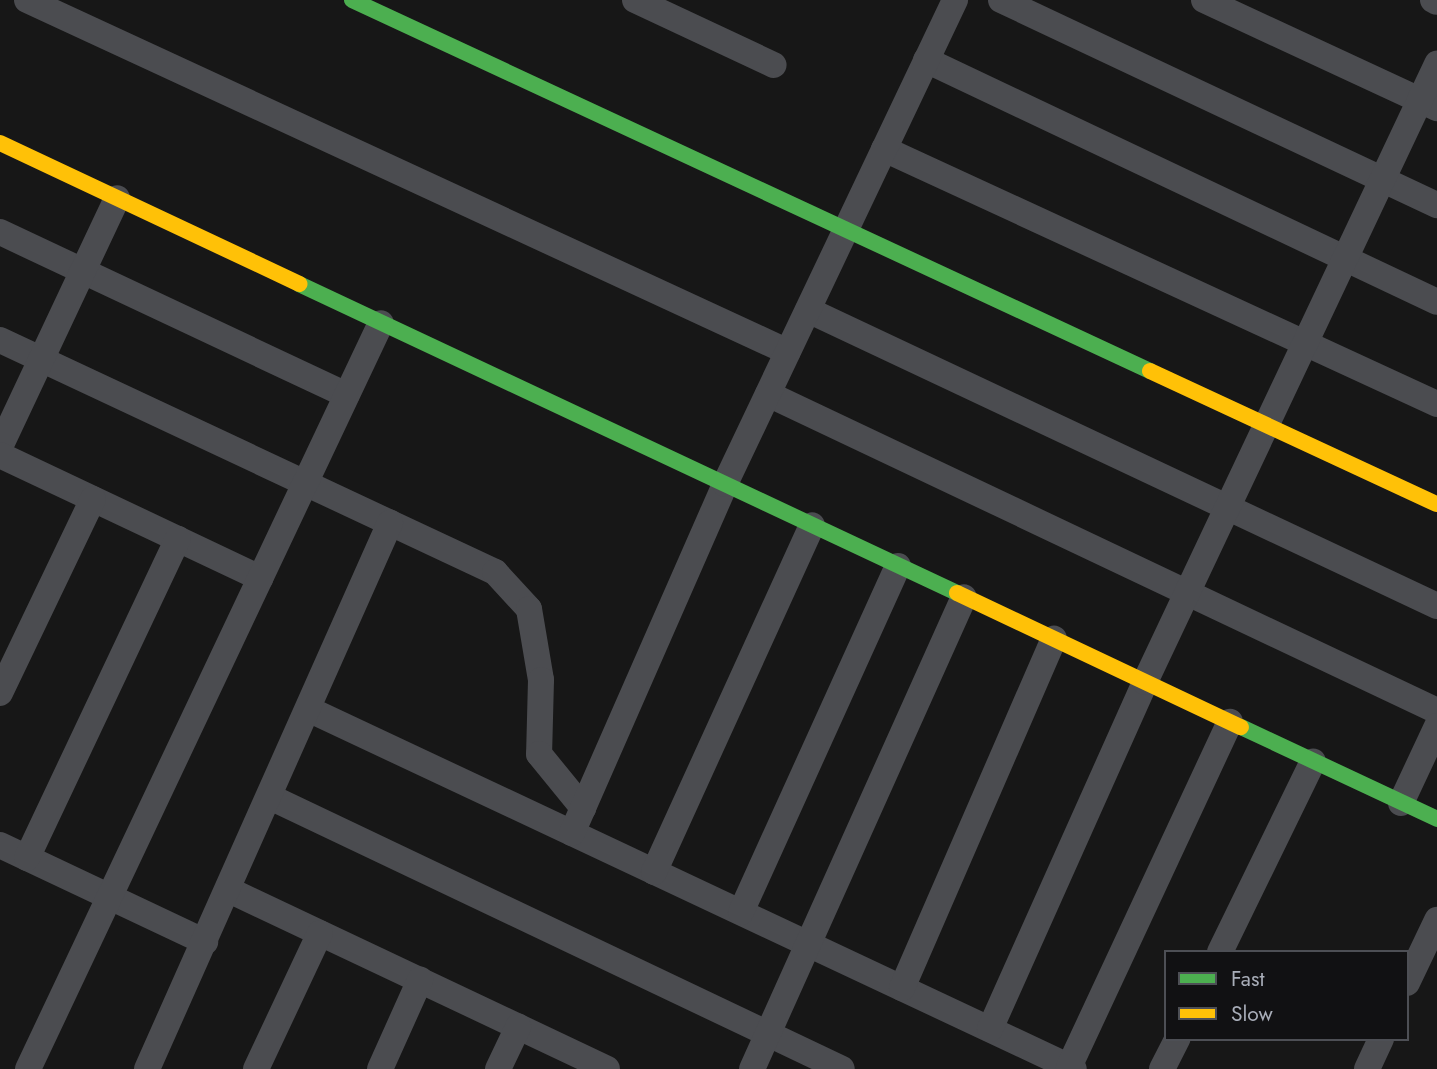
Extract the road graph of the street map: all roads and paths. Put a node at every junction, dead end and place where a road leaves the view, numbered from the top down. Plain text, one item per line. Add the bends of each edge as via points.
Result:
1 (27, 0) edge
2 (352, 0) edge
3 (635, 0) edge
4 (1001, 0) edge
5 (1204, 0) edge
6 (948, 2) edge
7 (926, 61) junction
8 (1437, 64) edge
9 (774, 65) dead end
10 (1429, 104) edge
11 (0, 143) edge
12 (884, 149) junction
13 (1382, 179) junction
14 (117, 198) junction
15 (1437, 205) edge
16 (846, 229) junction
17 (0, 232) edge
18 (1345, 258) junction
19 (83, 271) junction
20 (1437, 302) edge
21 (808, 310) junction
22 (382, 323) junction
23 (0, 340) edge
24 (1305, 343) junction
25 (788, 352) junction
26 (41, 359) junction
27 (768, 394) junction
28 (347, 395) junction
29 (1437, 404) edge
30 (1266, 425) junction
31 (0, 447) edge
32 (0, 455) edge
33 (306, 483) junction
34 (725, 484) junction
35 (93, 499) junction
36 (1437, 504) edge
37 (1227, 507) junction
38 (390, 523) junction
39 (812, 525) junction
40 (178, 539) junction
41 (898, 566) junction
42 (260, 578) junction
43 (1187, 592) junction
44 (964, 597) junction
45 (1437, 606) edge
46 (1054, 639) junction
47 (1144, 682) junction
48 (0, 693) edge
49 (308, 709) junction
50 (1437, 711) edge
51 (1230, 722) junction
52 (1437, 726) edge
53 (1313, 761) junction
54 (270, 797) junction
55 (1401, 803) junction
56 (583, 808) junction
57 (1437, 820) edge
58 (572, 833) junction
59 (0, 845) edge
60 (27, 858) junction
61 (654, 872) junction
62 (229, 890) junction
63 (110, 897) junction
64 (741, 912) junction
65 (1437, 920) edge
66 (320, 933) junction
67 (205, 942) junction
68 (811, 945) junction
69 (1221, 950) edge
70 (1409, 979) edge
71 (420, 980) junction
72 (902, 988) junction
73 (517, 1027) junction
74 (990, 1029) junction
75 (772, 1036) junction
76 (1176, 1041) edge
77 (1380, 1041) edge
78 (1072, 1068) edge
79 (28, 1069) edge
80 (146, 1069) edge
81 (256, 1069) edge
82 (380, 1069) edge
83 (498, 1069) edge
84 (607, 1069) edge
85 (752, 1069) edge
86 (842, 1069) edge
87 (1163, 1069) edge
88 (1367, 1069) edge

1 - 25 street
2 - 16 street
3 - 9 street
4 - 13 street
5 - 10 street
6 - 7 street
7 - 12 street
7 - 18 street
8 - 10 street
10 - 13 street
11 - 14 street
12 - 16 street
12 - 24 street
13 - 15 street
13 - 18 street
14 - 19 street
14 - 22 street
16 - 21 street
16 - 30 street
17 - 19 street
18 - 20 street
18 - 24 street
19 - 26 street
19 - 28 street
21 - 25 street
21 - 37 street
22 - 28 street
22 - 34 street
23 - 26 street
24 - 29 street
24 - 30 street
25 - 27 street
26 - 31 street
26 - 33 street
27 - 34 street
27 - 43 street
28 - 33 street
30 - 36 street
30 - 37 street
32 - 35 street
33 - 38 street
33 - 42 street
34 - 39 street
34 - 56 street
35 - 40 street
35 - 48 street
37 - 43 street
37 - 45 street
38 - 49 street
38 - 56 street via 495,572 529,609 541,680 539,754
39 - 41 street
39 - 61 street
40 - 42 street
40 - 60 street
41 - 44 street
41 - 64 street
42 - 63 street
43 - 47 street
43 - 50 street
44 - 46 street
44 - 68 street
46 - 47 street
46 - 72 street
47 - 51 street
47 - 74 street
49 - 54 street
49 - 58 street
51 - 53 street
51 - 78 street
52 - 55 street
53 - 55 street
53 - 69 street
54 - 62 street
54 - 75 street
55 - 57 street
56 - 58 street
58 - 61 street
59 - 60 street
60 - 63 street
61 - 64 street
62 - 66 street
62 - 67 street
63 - 67 street
63 - 79 street
64 - 68 street
65 - 70 street
66 - 71 street
66 - 81 street
67 - 80 street
68 - 72 street
68 - 75 street
71 - 73 street
71 - 82 street
72 - 74 street
73 - 83 street
73 - 84 street
74 - 78 street
75 - 85 street
75 - 86 street
76 - 87 street
77 - 88 street

